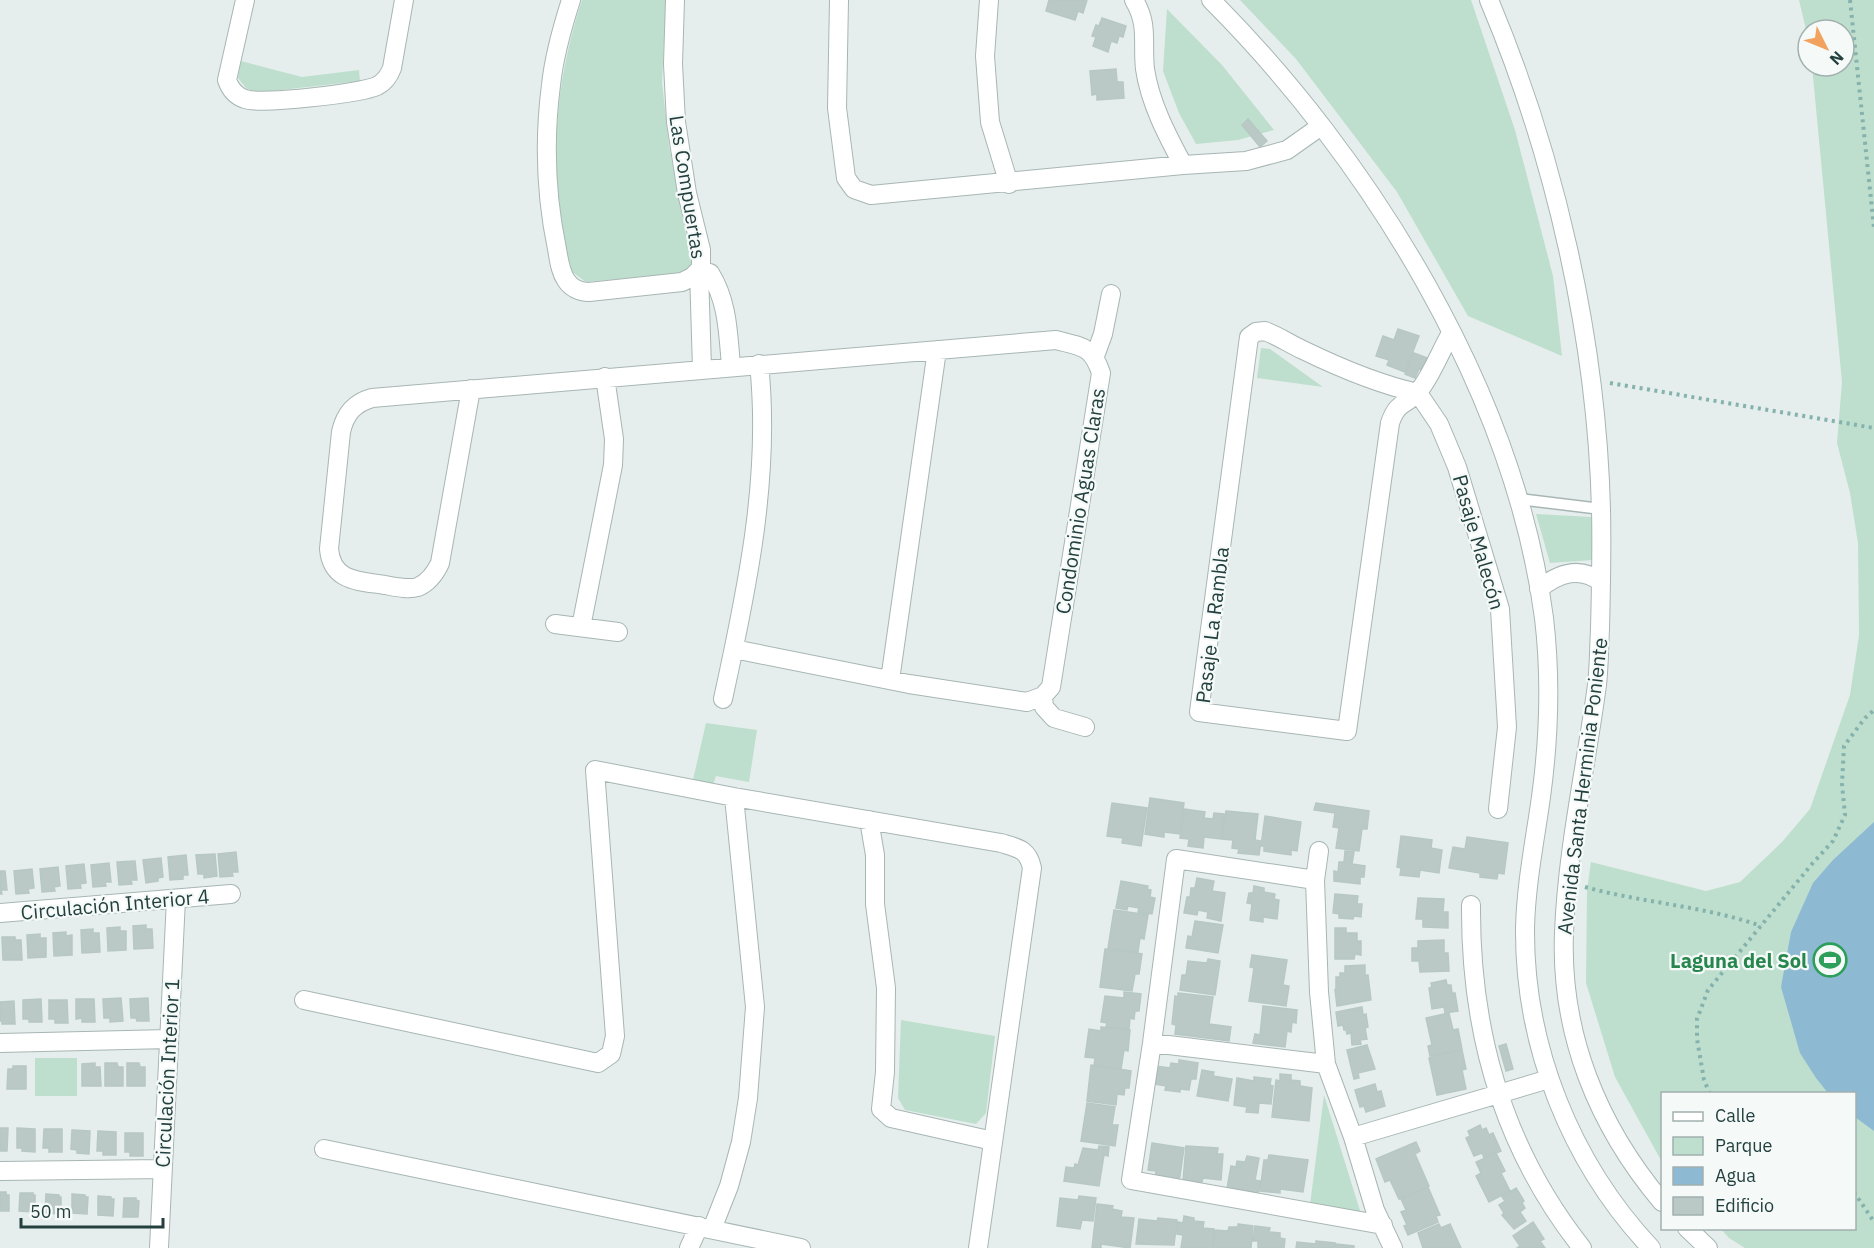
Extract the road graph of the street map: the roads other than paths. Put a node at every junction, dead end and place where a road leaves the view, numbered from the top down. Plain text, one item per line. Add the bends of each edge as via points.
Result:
1 (245, 0) edge
2 (404, 0) edge
3 (571, 0) edge
4 (675, 0) edge
5 (839, 0) edge
6 (989, 0) edge
7 (1134, 0) edge
8 (1211, 0) edge
9 (1488, 0) edge
10 (1321, 126) junction
11 (1183, 165) junction
12 (1009, 183) junction
13 (699, 271) junction
14 (1111, 294) dead end
15 (1451, 333) junction
16 (937, 350) junction
17 (1095, 356) junction
18 (759, 364) junction
19 (730, 366) junction
20 (702, 369) junction
21 (605, 377) junction
22 (471, 389) junction
23 (1418, 393) junction
24 (1518, 499) junction
25 (1601, 509) junction
26 (1601, 582) junction
27 (1539, 588) junction
28 (555, 624) dead end
29 (581, 627) junction
30 (618, 632) dead end
31 (734, 649) junction
32 (890, 680) junction
33 (1043, 696) junction
34 (723, 699) dead end
35 (1084, 727) dead end
36 (734, 796) junction
37 (1498, 809) dead end
38 (870, 820) junction
39 (1319, 851) dead end
40 (1315, 880) junction
41 (231, 894) dead end
42 (176, 899) junction
43 (1472, 905) dead end
44 (0, 913) edge
45 (304, 1000) dead end
46 (169, 1039) junction
47 (1152, 1042) junction
48 (0, 1043) edge
49 (1326, 1064) junction
50 (1549, 1079) junction
51 (1499, 1094) junction
52 (1353, 1137) junction
53 (993, 1141) junction
54 (324, 1149) dead end
55 (163, 1169) junction
56 (0, 1171) edge
57 (1661, 1201) edge
58 (1383, 1226) junction
59 (1690, 1230) edge
60 (712, 1234) edge
61 (159, 1248) edge
62 (689, 1248) edge
63 (801, 1248) edge
64 (978, 1248) edge
65 (1393, 1248) edge
66 (1582, 1248) edge
67 (1651, 1248) edge
68 (1708, 1248) edge

1 - 2 street via 227,80 240,97 261,102 380,84 392,68
3 - 13 street, Las Compuertas via 555,60 548,117 548,184 553,233 563,275 577,290 589,292 682,282
4 - 13 street, Las Compuertas via 675,114 687,193 702,255
5 - 12 street via 837,108 846,178 854,189 871,195
6 - 12 street via 985,56 990,122
7 - 11 street via 1142,14 1145,69 1160,119
8 - 10 street
9 - 25 street, Avenida Santa Herminia Poniente via 1534,123 1569,258 1588,366
10 - 11 street via 1287,150 1246,161
10 - 15 street via 1377,205
11 - 12 street
13 - 19 street via 710,273 723,297
13 - 20 street
14 - 17 street
15 - 23 street
15 - 24 street via 1488,413
16 - 17 street via 1056,340 1080,346
16 - 18 street
16 - 32 street
17 - 33 street, Condominio Aguas Claras via 1101,373 1052,687
18 - 19 street
18 - 31 street via 764,404 762,475
19 - 20 street
20 - 21 street
21 - 22 street
21 - 29 street via 614,439 613,465
22 - 22 street via 372,398 347,415 329,549 332,564 342,576 411,589 424,584 436,572
23 - 23 street, Pasaje La Rambla via 1360,376 1265,331 1256,332 1247,342 1199,712 1347,731 1390,423 1401,403
23 - 37 street, Pasaje Malecón via 1439,424 1457,467 1500,609 1508,727
24 - 25 lane
24 - 27 street
25 - 26 street, Avenida Santa Herminia Poniente
26 - 27 street via 1573,572 1555,577
26 - 57 street, Avenida Santa Herminia Poniente via 1598,681 1565,904 1565,977 1572,1028 1590,1087 1612,1133
27 - 50 street via 1547,648 1548,716 1525,928 1533,1015
28 - 29 street
29 - 30 street
31 - 32 street
31 - 34 street
32 - 33 street via 1027,702
33 - 35 street via 1044,707 1054,718
36 - 38 street
36 - 45 street via 595,770 615,1036 611,1054 598,1063
36 - 60 street via 755,1007 741,1142
38 - 53 street via 886,988 881,1109 891,1118
38 - 53 street via 1001,843 1019,848 1030,858 1032,868
39 - 40 street
40 - 47 street via 1176,859
40 - 49 street
41 - 42 street, Circulación Interior 4
42 - 44 street, Circulación Interior 4
42 - 46 street, Circulación Interior 1
43 - 51 street via 1477,1006
46 - 48 street
46 - 55 street, Circulación Interior 1
47 - 49 street
47 - 58 street via 1131,1180
49 - 52 street
50 - 51 street
50 - 67 street via 1594,1174
51 - 52 street
51 - 66 street via 1531,1169
52 - 58 street via 1374,1210
53 - 64 street
54 - 60 street
55 - 56 street
55 - 61 street, Circulación Interior 1
58 - 65 street
59 - 68 street
60 - 62 street
60 - 63 street

